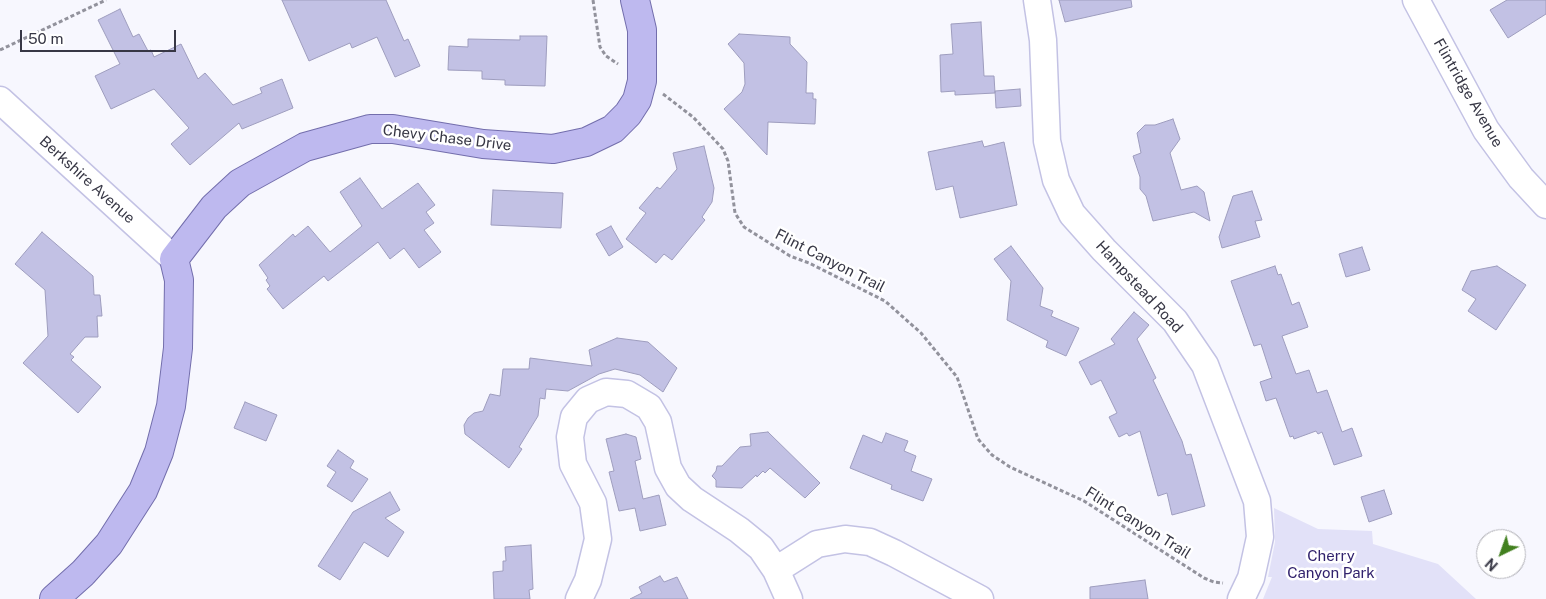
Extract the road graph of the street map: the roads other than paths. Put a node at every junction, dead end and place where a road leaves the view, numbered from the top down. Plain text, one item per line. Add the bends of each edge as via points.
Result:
1 (635, 0) edge
2 (1037, 0) edge
3 (1416, 0) edge
4 (0, 100) edge
5 (1546, 205) edge
6 (174, 259) junction
7 (776, 570) junction
8 (1235, 591) edge
9 (54, 599) edge
10 (579, 599) edge
11 (789, 599) edge
12 (980, 599) edge

1 - 6 main road, Chevy Chase Drive via 642,30 642,81 637,100 613,130 586,142 553,149 483,144 393,128 370,129 334,138 305,147 240,182 214,207
2 - 8 street, Hampstead Road via 1043,40 1046,141 1056,180 1072,214 1175,321 1205,365 1257,501 1260,537 1250,578
3 - 5 street, Flintridge Avenue via 1486,130 1520,178
4 - 6 street, Berkshire Avenue
6 - 9 main road via 179,280 178,348 171,406 159,452 143,492 123,526 83,573
7 - 10 street via 761,548 678,486 668,468 658,422 649,407 626,394 606,392 588,400 574,417 570,437 573,464 593,504 598,539 588,580
7 - 11 street
7 - 12 street via 817,544 846,540 870,542

